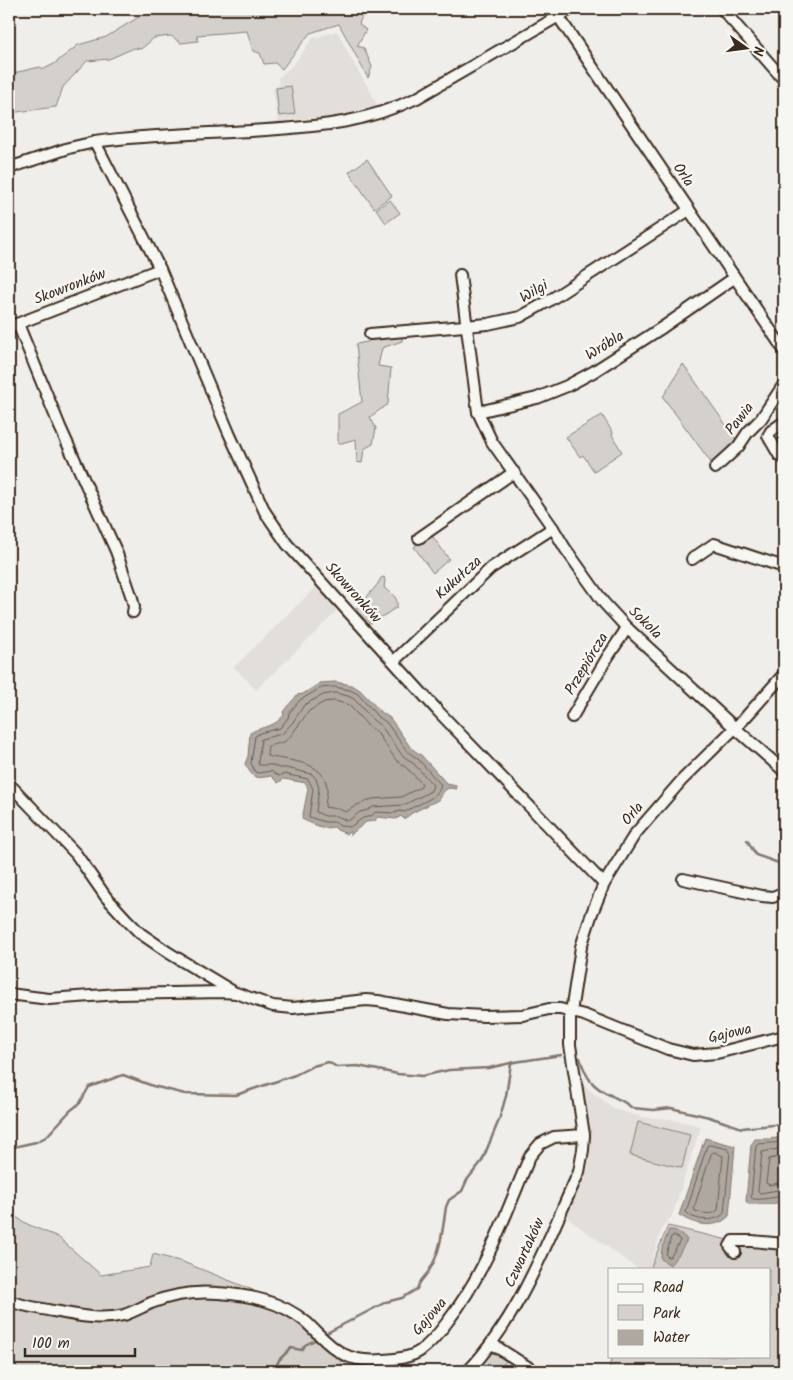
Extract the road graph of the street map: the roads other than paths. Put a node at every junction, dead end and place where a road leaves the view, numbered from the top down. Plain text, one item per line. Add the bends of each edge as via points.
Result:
1 (571, 9) edge
2 (722, 9) edge
3 (558, 16) junction
4 (784, 80) edge
5 (95, 142) junction
6 (9, 168) edge
7 (689, 210) junction
8 (160, 269) junction
9 (460, 275) dead end
10 (734, 278) junction
11 (13, 325) edge
12 (466, 326) junction
13 (370, 334) dead end
14 (784, 350) edge
15 (784, 384) edge
16 (478, 412) junction
17 (784, 422) edge
18 (784, 458) edge
19 (715, 468) dead end
20 (514, 472) junction
21 (553, 528) junction
22 (418, 538) dead end
23 (692, 558) dead end
24 (784, 568) edge
25 (133, 612) dead end
26 (627, 628) junction
27 (394, 661) junction
28 (784, 674) edge
29 (572, 717) dead end
30 (735, 728) junction
31 (784, 771) edge
32 (9, 786) edge
33 (683, 879) dead end
34 (604, 884) junction
35 (784, 892) edge
36 (9, 994) edge
37 (236, 994) junction
38 (570, 1011) junction
39 (784, 1036) edge
40 (584, 1135) junction
41 (784, 1244) edge
42 (735, 1252) dead end
43 (9, 1301) edge
44 (492, 1344) junction
45 (370, 1366) edge
46 (468, 1371) edge
47 (534, 1371) edge

1 - 3 street
2 - 4 street
3 - 5 street via 417,98 364,118 334,125
3 - 7 street, Orla
5 - 6 street
5 - 8 street, Skowronków
7 - 10 street, Orla
7 - 12 street, Wilgi via 535,310 504,321
8 - 11 street, Skowronków
8 - 27 street, Skowronków via 265,512 288,544
9 - 12 street, Sokola
10 - 14 street, Orla
10 - 16 street, Wróbla via 663,327 567,386 536,398
11 - 25 street, Skowronków via 116,551 132,598
12 - 13 street, Wilgi
12 - 16 street, Sokola
15 - 19 street, Pawia via 761,419
16 - 20 street, Sokola via 492,442
17 - 18 street via 768,436
20 - 21 street, Sokola
20 - 22 street
21 - 26 street, Sokola via 604,603
21 - 27 street, Kukułcza via 491,568
23 - 24 street via 714,544
26 - 29 street, Przepiórcza
26 - 30 street, Sokola
27 - 34 street, Skowronków
28 - 30 street, Orla
30 - 31 street, Sokola
30 - 34 street, Orla via 682,780 635,834
32 - 37 street via 76,854 106,896 140,933 203,976
33 - 35 street via 762,896 773,897
34 - 38 street, Orla via 581,947
36 - 37 street via 54,999 119,994
37 - 38 street, Gajowa via 273,1006 300,1008 366,1000 477,1016 524,1015 549,1009
38 - 39 street, Gajowa via 668,1050 693,1055 717,1053
38 - 40 street via 569,1036
40 - 44 street, Czwartaków via 578,1172 522,1295
40 - 45 street, Gajowa via 554,1137 540,1144 530,1156 488,1257 460,1306 435,1339 418,1352
41 - 42 street via 733,1241 730,1246
43 - 45 street, Gajowa via 104,1318 129,1314 180,1294 210,1293 261,1299 280,1306 345,1355
44 - 46 street, Czwartaków
44 - 47 street

